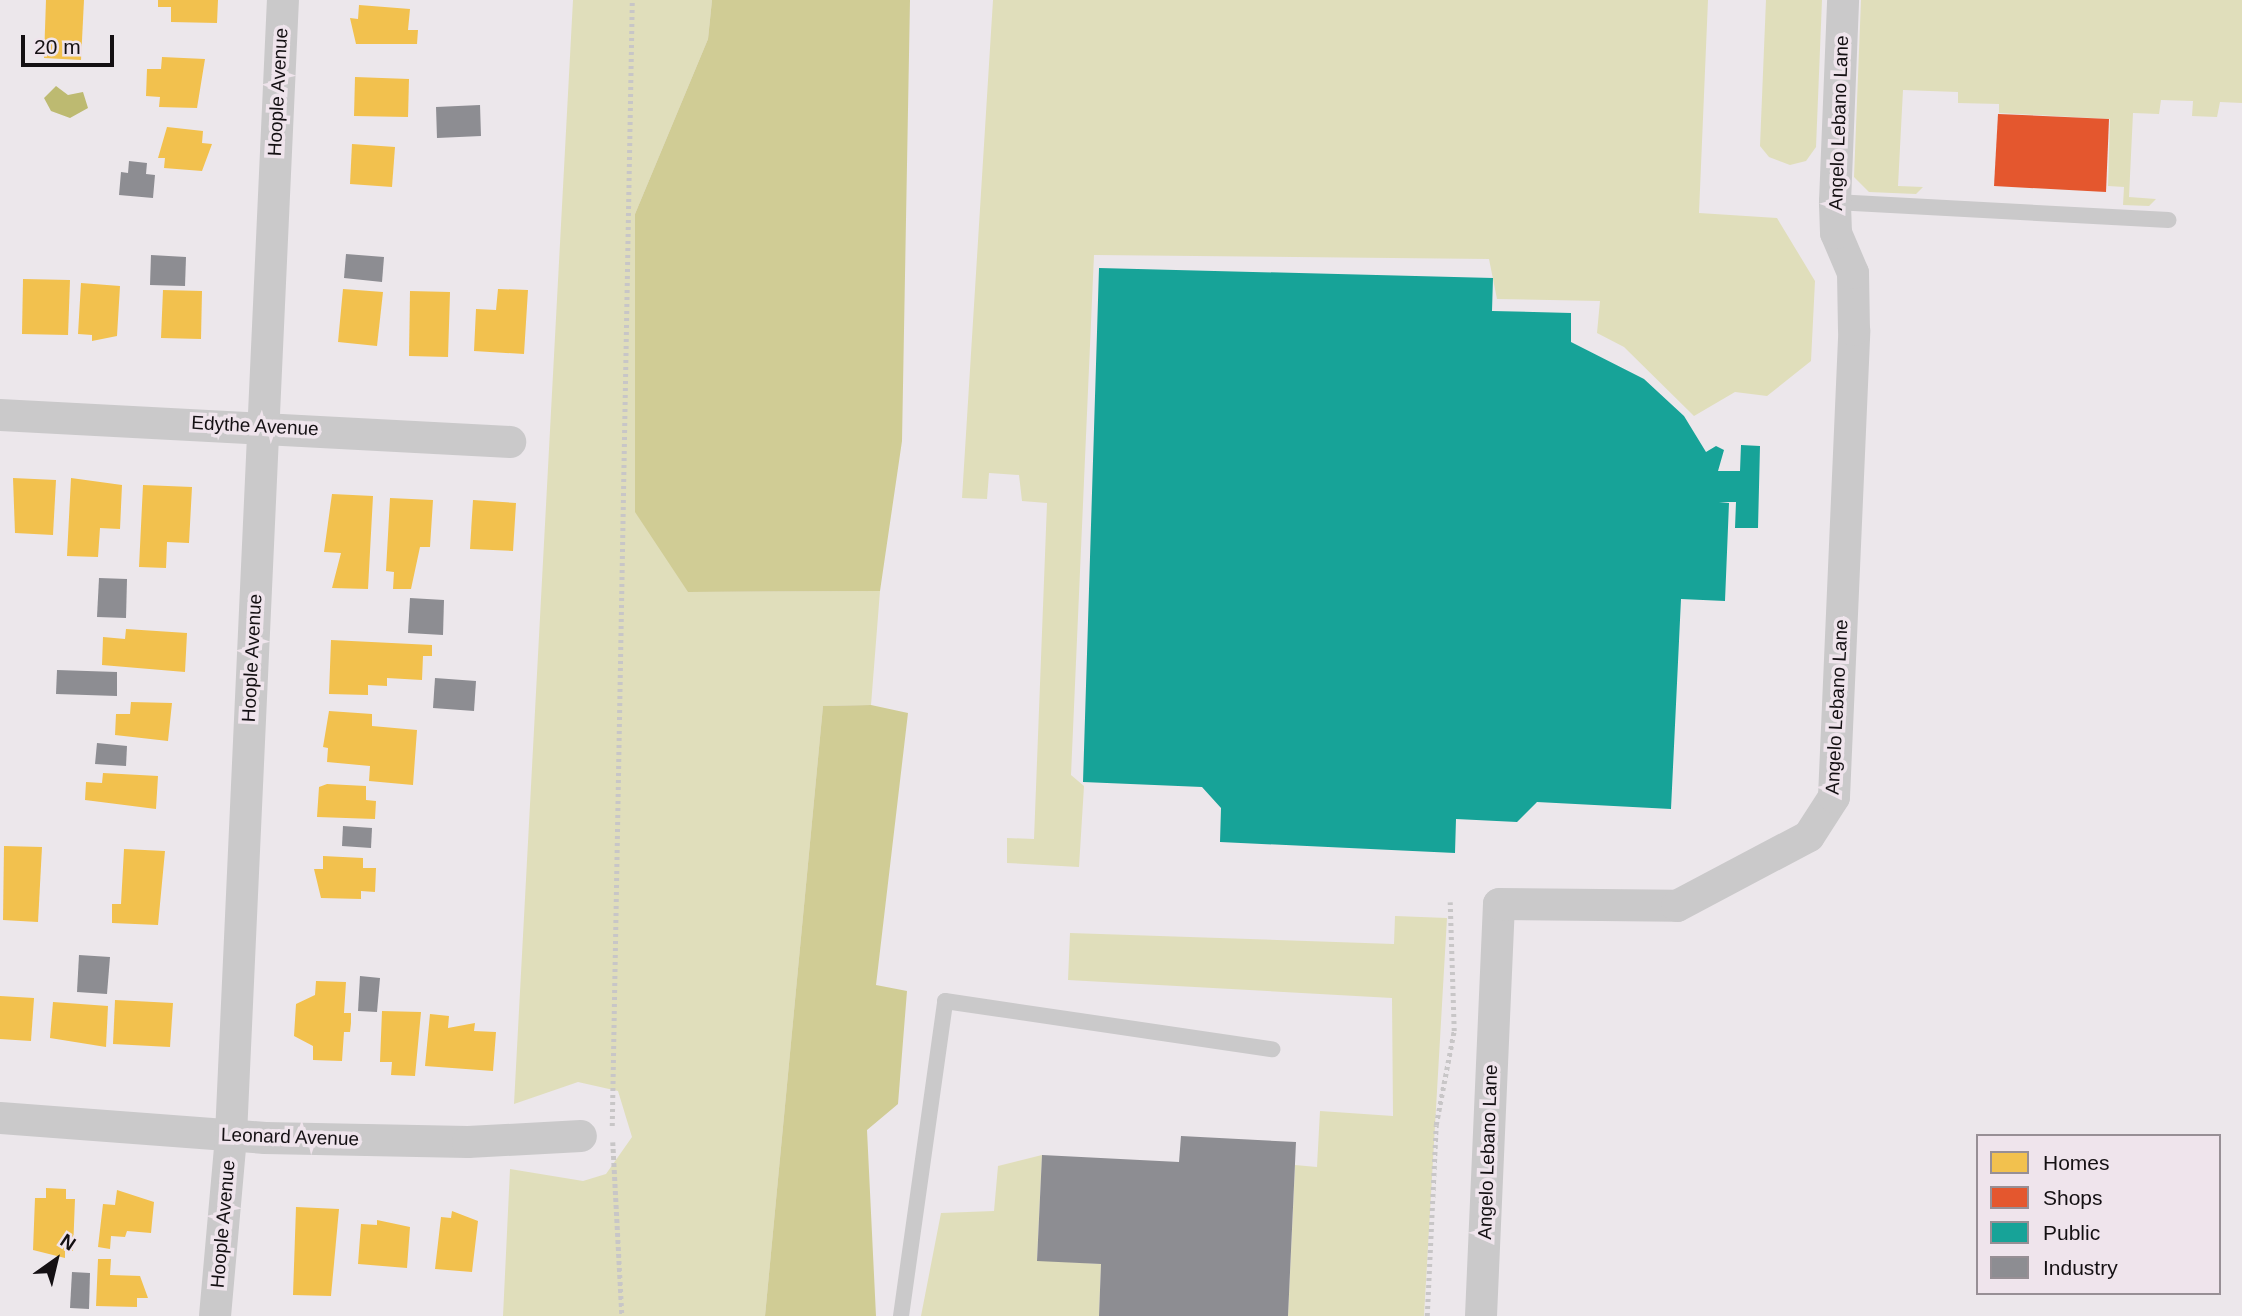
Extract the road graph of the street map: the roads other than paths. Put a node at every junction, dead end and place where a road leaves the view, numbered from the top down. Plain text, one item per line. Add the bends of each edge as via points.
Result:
1 (283, 0) edge
2 (1843, 0) edge
3 (1835, 202) junction
4 (2169, 220) dead end
5 (0, 415) edge
6 (262, 425) junction
7 (510, 442) dead end
8 (1272, 1049) dead end
9 (0, 1118) edge
10 (231, 1135) junction
11 (581, 1136) dead end
12 (215, 1316) edge
13 (901, 1316) edge
14 (1481, 1316) edge

1 - 6 street, Hoople Avenue
2 - 3 street, Angelo Lebano Lane
3 - 4 lane
3 - 14 street, Angelo Lebano Lane via 1836,233 1853,273 1854,330 1834,797 1809,836 1676,906 1499,904
5 - 6 street, Edythe Avenue
6 - 7 street, Edythe Avenue
6 - 10 street, Hoople Avenue
8 - 13 lane via 945,1001
9 - 10 street, Leonard Avenue
10 - 11 street, Leonard Avenue via 468,1142
10 - 12 street, Hoople Avenue

